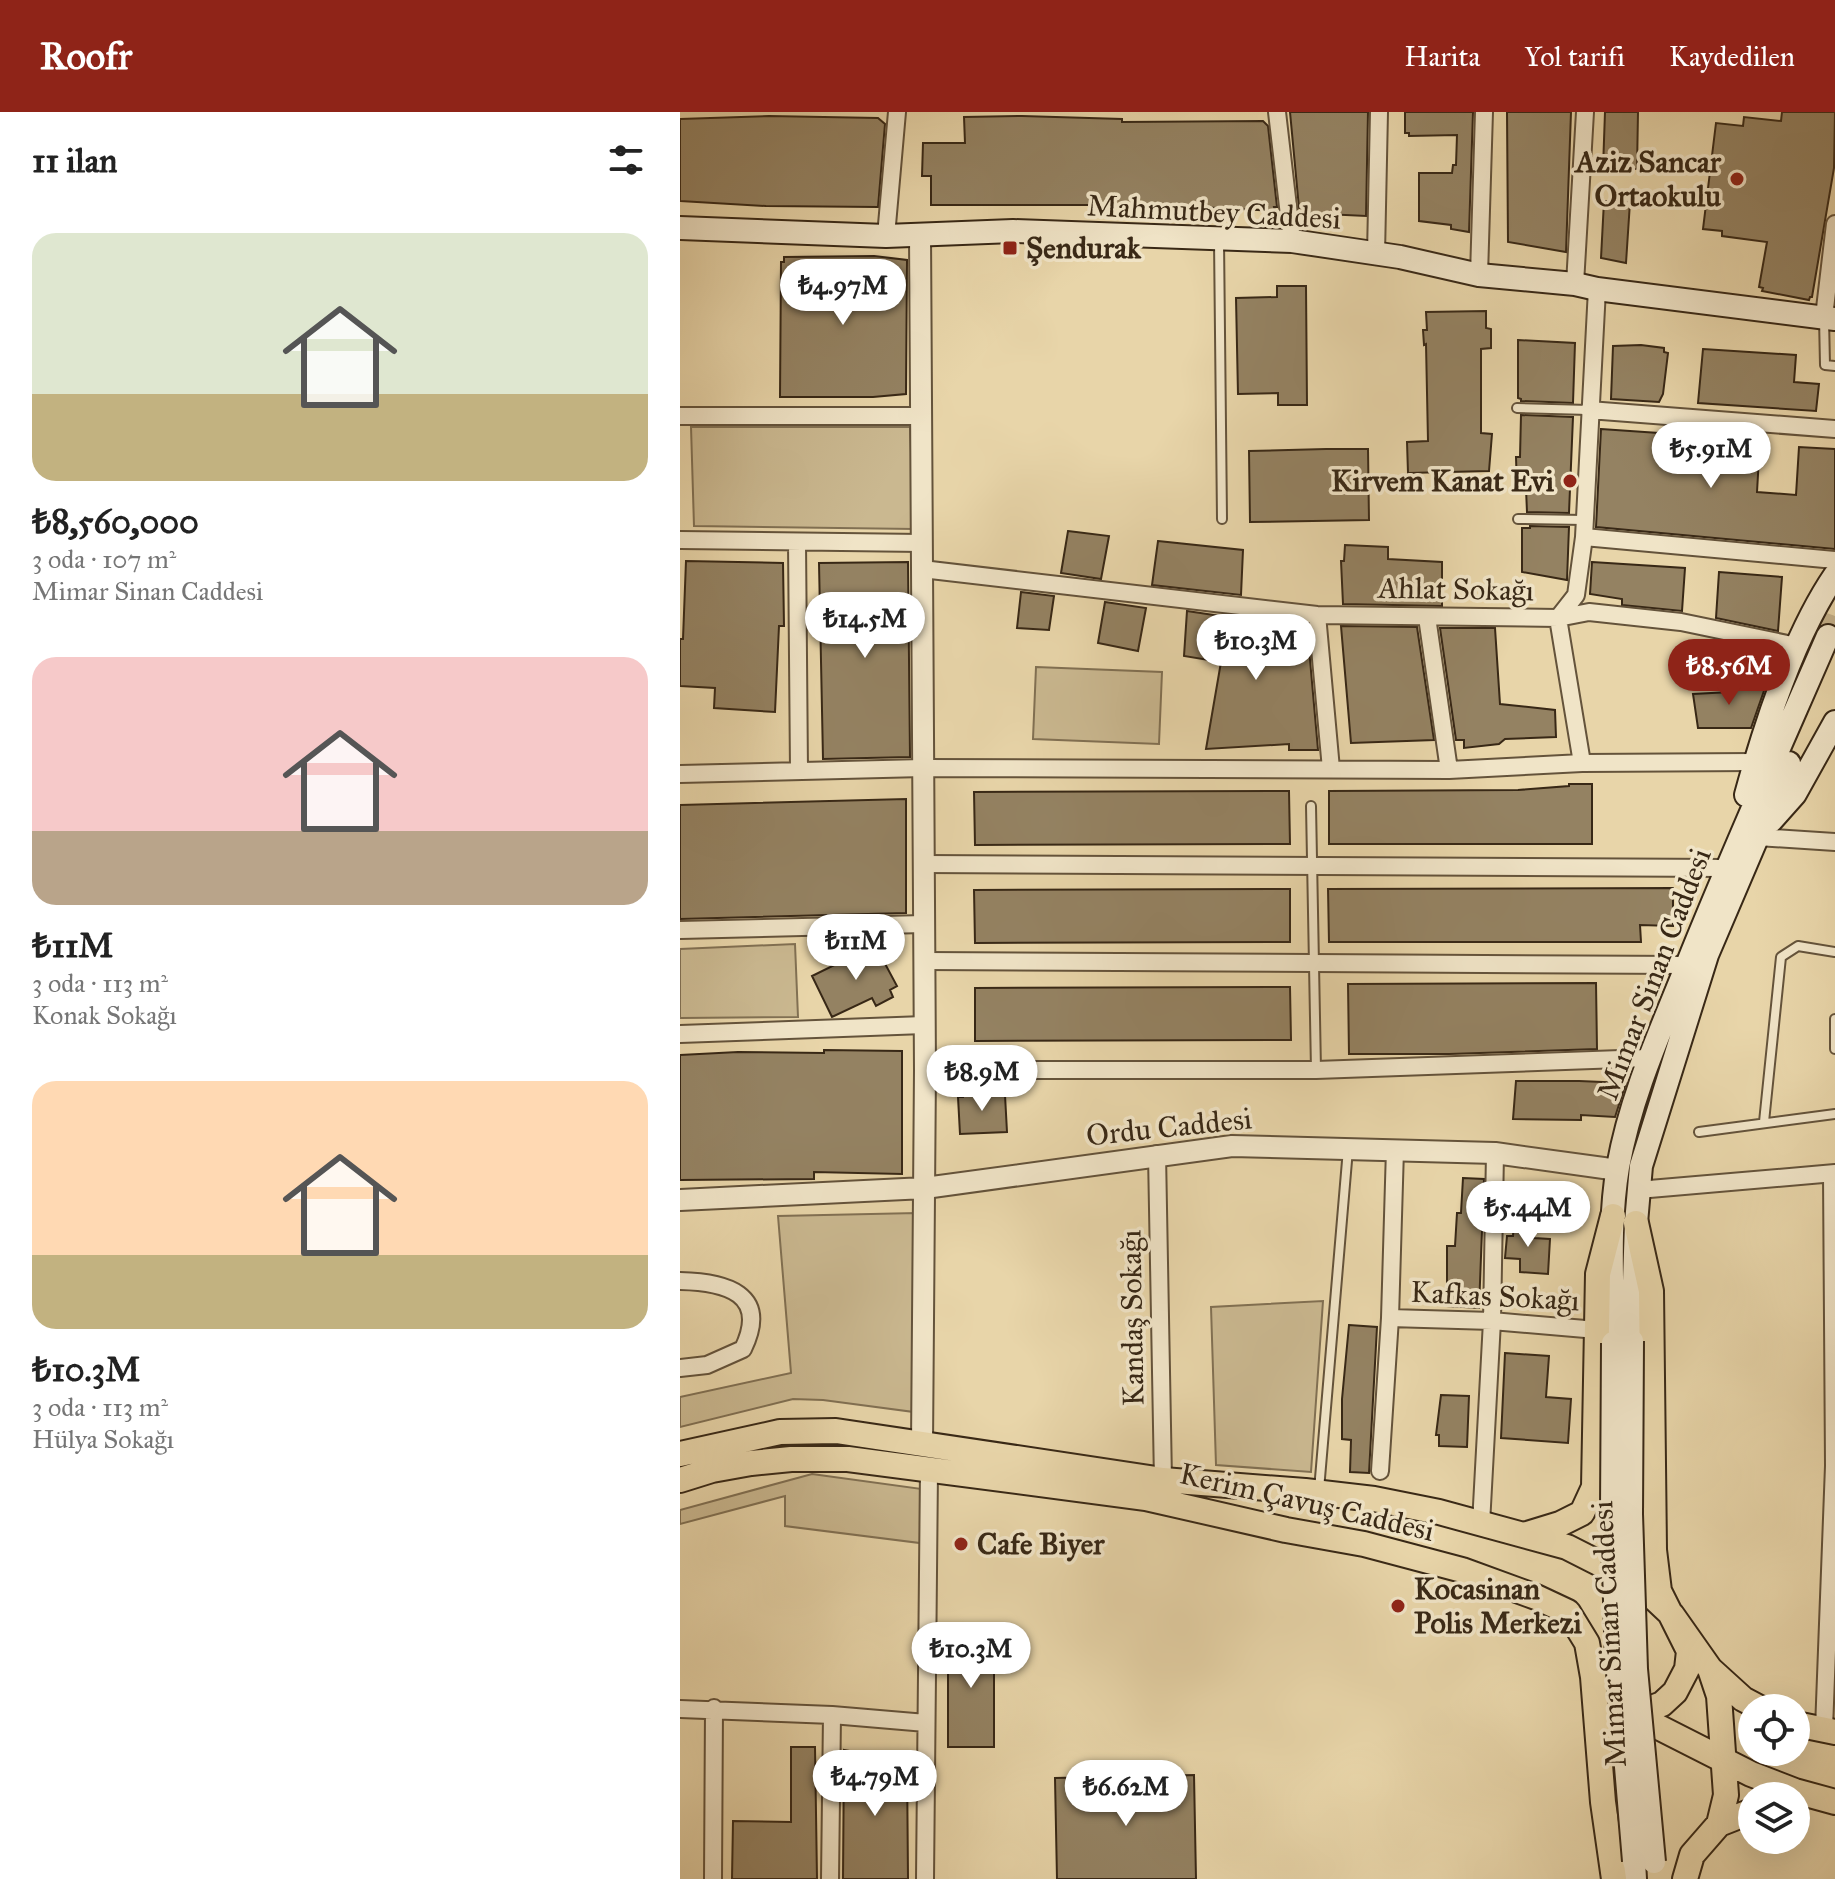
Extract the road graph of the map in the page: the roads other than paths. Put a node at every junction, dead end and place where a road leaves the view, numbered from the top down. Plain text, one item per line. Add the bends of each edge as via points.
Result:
1 (897, 112) edge
2 (1277, 112) edge
3 (1379, 112) edge
4 (1484, 112) edge
5 (1585, 112) edge
6 (1835, 224) edge
7 (680, 228) edge
8 (920, 234) junction
9 (886, 236) junction
10 (1219, 239) junction
11 (1292, 241) junction
12 (1376, 254) junction
13 (1479, 275) junction
14 (1575, 284) junction
15 (1597, 289) junction
16 (1830, 318) edge
17 (1835, 366) edge
18 (1517, 408) dead end
19 (1589, 410) junction
20 (680, 416) edge
21 (921, 416) junction
22 (1835, 429) edge
23 (1222, 519) dead end
24 (1518, 519) dead end
25 (1584, 520) junction
26 (1584, 537) junction
27 (680, 540) edge
28 (797, 542) junction
29 (922, 543) junction
30 (1835, 560) edge
31 (922, 569) junction
32 (1835, 575) edge
33 (1317, 615) junction
34 (1427, 617) junction
35 (1558, 618) junction
36 (1831, 645) edge
37 (1797, 646) junction
38 (1834, 725) edge
39 (1755, 762) junction
40 (1582, 763) junction
41 (923, 768) junction
42 (1331, 769) junction
43 (1449, 770) junction
44 (799, 771) junction
45 (680, 774) edge
46 (1311, 806) dead end
47 (1757, 837) junction
48 (1835, 842) edge
49 (924, 864) junction
50 (1312, 866) junction
51 (1726, 868) junction
52 (924, 924) junction
53 (680, 930) edge
54 (1835, 952) edge
55 (924, 961) junction
56 (1314, 963) junction
57 (1687, 965) junction
58 (1835, 1019) edge
59 (924, 1025) junction
60 (680, 1034) edge
61 (1835, 1049) edge
62 (1648, 1058) junction
63 (925, 1070) junction
64 (1316, 1070) junction
65 (1835, 1114) edge
66 (1764, 1122) junction
67 (1699, 1132) dead end
68 (1348, 1148) junction
69 (1395, 1149) junction
70 (1495, 1153) junction
71 (1157, 1154) junction
72 (1618, 1170) junction
73 (1834, 1174) edge
74 (925, 1188) junction
75 (1638, 1190) junction
76 (680, 1200) edge
77 (1625, 1220) junction
78 (680, 1281) edge
79 (1390, 1318) junction
80 (1492, 1321) junction
81 (1614, 1338) junction
82 (680, 1368) edge
83 (922, 1445) junction
84 (680, 1454) edge
85 (1834, 1466) edge
86 (929, 1470) junction
87 (1380, 1471) dead end
88 (680, 1480) edge
89 (1163, 1480) junction
90 (1312, 1492) junction
91 (1481, 1524) junction
92 (1286, 1530) junction
93 (1524, 1535) junction
94 (1672, 1615) junction
95 (1710, 1669) junction
96 (1593, 1677) junction
97 (1738, 1694) edge
98 (714, 1708) junction
99 (680, 1709) edge
100 (1625, 1710) junction
101 (832, 1715) junction
102 (926, 1723) junction
103 (1810, 1726) edge
104 (1830, 1730) edge
105 (1723, 1762) junction
106 (1835, 1802) edge
107 (1810, 1804) edge
108 (1738, 1817) edge
109 (1719, 1824) junction
110 (1645, 1870) edge
111 (713, 1879) edge
112 (830, 1879) edge
113 (925, 1879) edge
114 (1614, 1879) edge
115 (1685, 1879) edge

1 - 9 street
2 - 11 street
3 - 12 street
4 - 13 street
5 - 14 street
6 - 16 street
7 - 9 main road, Mahmutbey Caddesi
8 - 9 main road, Mahmutbey Caddesi
8 - 10 main road, Mahmutbey Caddesi via 1013,231
8 - 21 street
10 - 11 main road, Mahmutbey Caddesi
10 - 23 lane
11 - 12 main road, Mahmutbey Caddesi
12 - 13 main road, Mahmutbey Caddesi
13 - 14 main road, Mahmutbey Caddesi
14 - 15 main road, Mahmutbey Caddesi
15 - 16 main road, Mahmutbey Caddesi
15 - 19 street
16 - 17 lane via 1825,365
18 - 19 lane
19 - 22 street
19 - 25 street
20 - 21 street
21 - 29 street
24 - 25 lane
25 - 26 street
26 - 30 street
26 - 35 street via 1576,595
27 - 28 street
28 - 29 street
28 - 44 street
29 - 31 street
31 - 33 street, Ahlat Sokağı
31 - 41 street
32 - 37 main road
33 - 34 street, Ahlat Sokağı
33 - 42 street
34 - 35 street, Ahlat Sokağı
34 - 43 street
35 - 37 street, Ahlat Sokağı via 1589,612 1666,620
35 - 40 street
36 - 47 main road, Mimar Sinan Caddesi
36 - 51 main road, Mimar Sinan Caddesi
37 - 39 main road
38 - 47 main road via 1795,794
39 - 40 street
39 - 51 main road
40 - 43 street
41 - 42 street
41 - 44 street
41 - 49 street
42 - 43 street
44 - 45 street
46 - 50 lane
47 - 48 street
47 - 75 main road, Mimar Sinan Caddesi via 1707,955 1658,1107
49 - 50 street
49 - 52 street
50 - 51 street
50 - 56 lane
51 - 57 main road, Mimar Sinan Caddesi
52 - 53 street
52 - 55 street
54 - 66 lane via 1798,946 1781,957
55 - 56 street
55 - 59 street
56 - 57 street
56 - 64 lane
57 - 62 main road, Mimar Sinan Caddesi
58 - 61 lane
59 - 60 street
59 - 63 street
62 - 64 street
62 - 72 main road, Mimar Sinan Caddesi
63 - 64 street
63 - 74 street
65 - 66 lane
66 - 67 lane
68 - 69 street, Ordu Caddesi
68 - 71 street, Ordu Caddesi via 1232,1146
68 - 90 lane
69 - 70 street, Ordu Caddesi
69 - 79 street
70 - 72 street, Ordu Caddesi
70 - 80 street
71 - 74 street, Ordu Caddesi
71 - 89 street, Kandaş Sokağı
72 - 77 main road, Mimar Sinan Caddesi
73 - 75 street
73 - 85 street
74 - 76 street, Ordu Caddesi
74 - 83 street
75 - 77 main road, Mimar Sinan Caddesi
77 - 81 main road, Mimar Sinan Caddesi
77 - 81 main road via 1598,1274
77 - 94 main road via 1651,1291 1654,1550 1659,1591
78 - 82 street via 736,1290 749,1310 750,1334 743,1349 707,1365
79 - 80 street, Kafkas Sokağı
79 - 87 street
80 - 81 street, Kafkas Sokağı
80 - 91 street
81 - 93 main road via 1594,1487 1582,1513
81 - 110 main road, Mimar Sinan Caddesi, bridge via 1617,1661
83 - 84 main road, Kerim Çavuş Caddesi via 836,1431 780,1432
83 - 89 main road, Kerim Çavuş Caddesi
85 - 104 street
86 - 88 main road, Kerim Çavuş Caddesi via 848,1459 791,1459
86 - 92 main road, Kerim Çavuş Caddesi via 1146,1498
86 - 102 street
89 - 90 main road, Kerim Çavuş Caddesi
90 - 91 main road, Kerim Çavuş Caddesi via 1374,1499
90 - 92 main road via 1284,1500 1280,1519
91 - 93 main road, Kerim Çavuş Caddesi
92 - 96 main road, Kerim Çavuş Caddesi via 1462,1570 1568,1612 1587,1643
93 - 94 main road, Kerim Çavuş Caddesi via 1567,1547 1638,1583
94 - 95 main road
94 - 100 main road via 1689,1651 1687,1669 1662,1704
95 - 97 main road
95 - 105 main road via 1719,1696
96 - 100 main road, Kerim Çavuş Caddesi via 1613,1704
96 - 114 main road
98 - 99 street
98 - 101 street
98 - 111 street
100 - 105 main road, Kerim Çavuş Caddesi
101 - 102 street
101 - 112 street
102 - 113 street
103 - 104 main road
105 - 106 main road, Kerim Çavuş Caddesi
105 - 109 main road via 1726,1795
106 - 107 main road
108 - 109 main road
109 - 115 main road via 1692,1855

